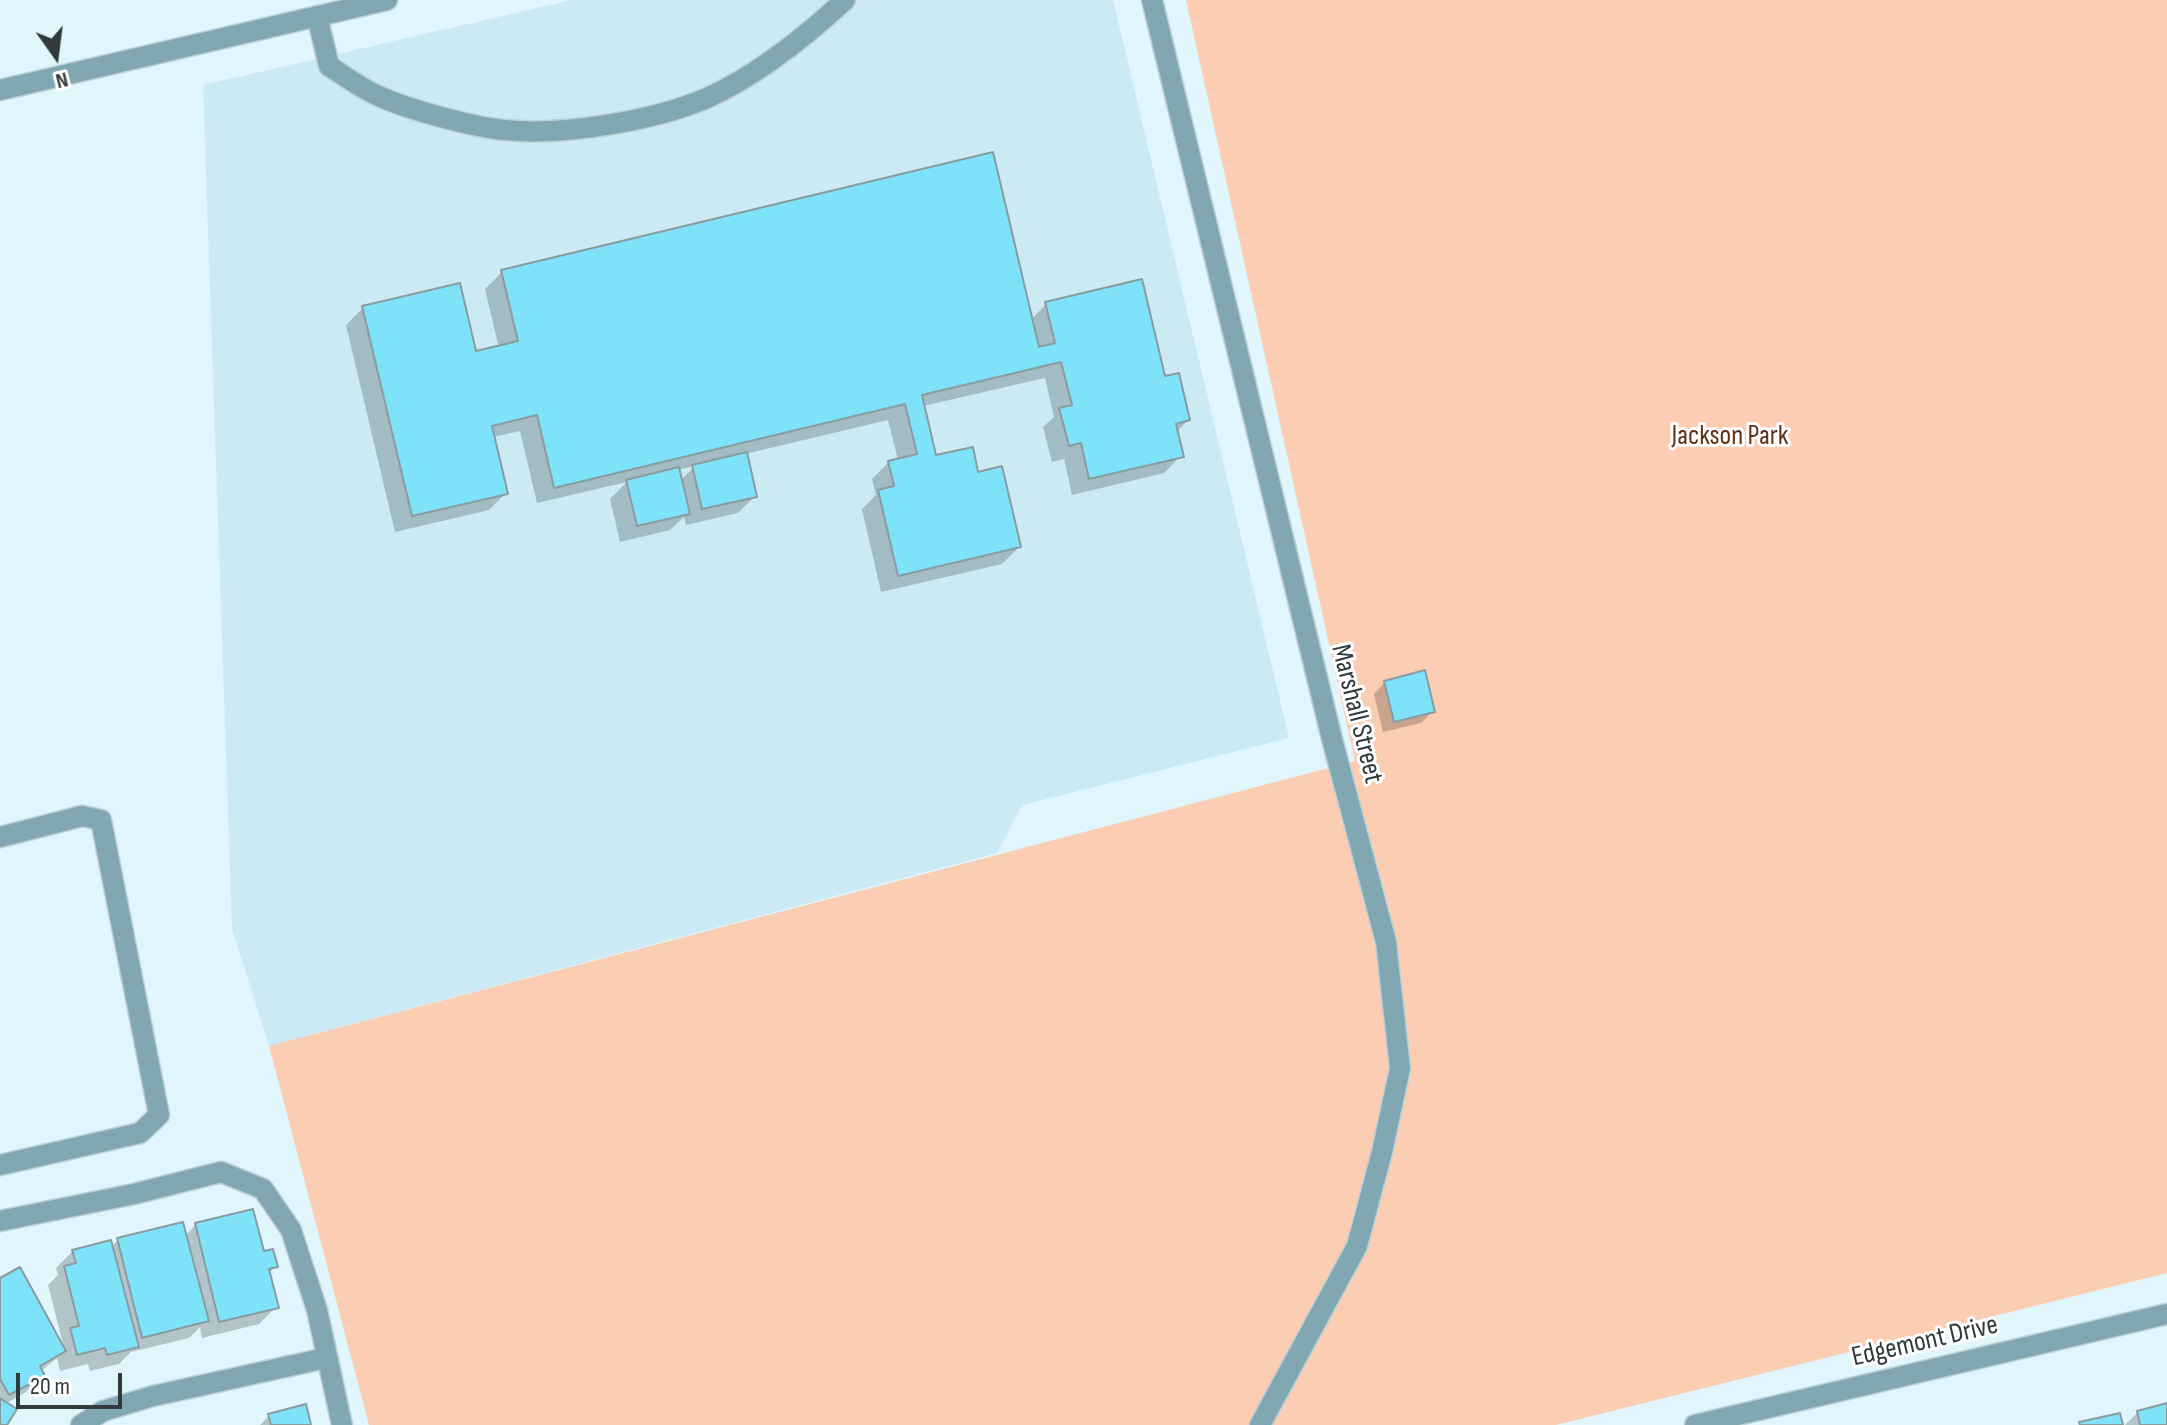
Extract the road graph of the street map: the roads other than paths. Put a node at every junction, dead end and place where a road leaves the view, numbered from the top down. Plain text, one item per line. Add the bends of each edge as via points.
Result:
1 (387, 0) edge
2 (845, 0) edge
3 (1152, 0) edge
4 (317, 16) junction
5 (0, 90) edge
6 (0, 837) edge
7 (0, 1165) edge
8 (0, 1221) edge
9 (2167, 1314) edge
10 (326, 1358) junction
11 (81, 1425) edge
12 (342, 1425) edge
13 (1260, 1425) edge
14 (1695, 1425) edge

1 - 4 street
2 - 4 street via 770,62 707,97 640,120 570,129 504,130 381,97 329,66
3 - 13 street, Marshall Street via 1386,942 1400,1068 1357,1246
4 - 5 street
6 - 7 street via 82,816 101,820 159,1115 140,1133
8 - 10 street via 221,1172 263,1189 291,1230
9 - 14 street, Edgemont Drive
10 - 11 street via 153,1396 103,1411
10 - 12 street

